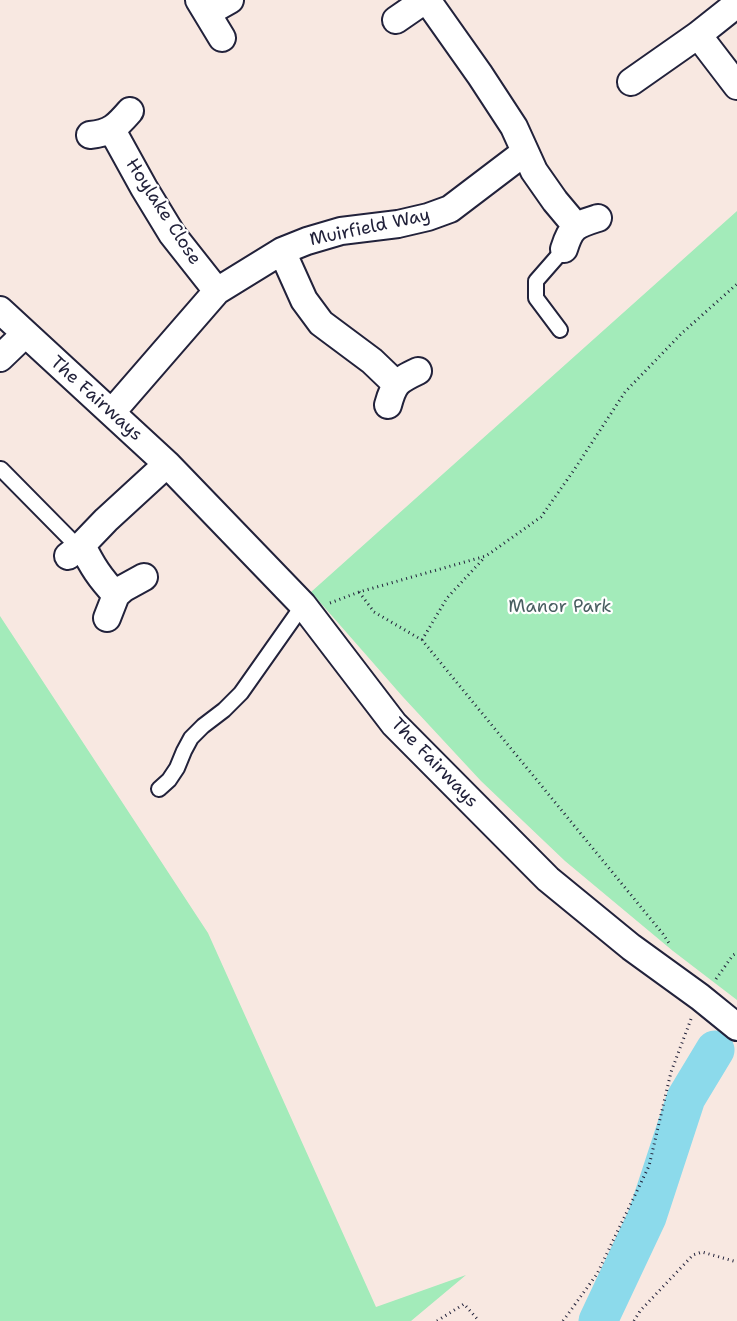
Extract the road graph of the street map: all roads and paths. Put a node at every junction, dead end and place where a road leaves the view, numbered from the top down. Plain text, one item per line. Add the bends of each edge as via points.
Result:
1 (230, 0) edge
2 (426, 0) edge
3 (737, 4) edge
4 (203, 6) edge
5 (396, 20) dead end
6 (698, 35) junction
7 (222, 38) dead end
8 (631, 82) dead end
9 (737, 86) edge
10 (130, 110) dead end
11 (525, 152) junction
12 (579, 231) joint
13 (282, 251) junction
14 (737, 284) edge
15 (217, 291) junction
16 (0, 310) edge
17 (560, 330) dead end
18 (25, 334) junction
19 (0, 358) edge
20 (401, 387) dead end
21 (112, 412) junction
22 (167, 464) junction
23 (1, 470) dead end
24 (76, 550) junction
25 (486, 556) junction
26 (144, 577) dead end
27 (359, 592) junction
28 (303, 605) junction
29 (422, 640) junction
30 (158, 789) dead end
31 (672, 947) dead end
32 (737, 953) edge
33 (707, 989) junction
34 (737, 1027) edge
35 (737, 1262) edge
36 (436, 1321) edge
37 (479, 1321) edge
38 (563, 1321) edge
39 (634, 1321) edge

1 - 4 street
2 - 5 street
2 - 11 street via 514,127
3 - 6 street
4 - 7 street
6 - 8 street
6 - 9 street
10 - 15 street, Hoylake Close via 119,124 101,132 144,188 172,234
11 - 12 street via 554,201
11 - 13 street, Muirfield Way via 450,209 398,224 341,231
12 - 17 lane via 536,281 536,298
13 - 15 street, Muirfield Way
13 - 20 street via 304,300 321,323 372,360
14 - 25 path via 682,333 625,392 541,517
15 - 21 street, Muirfield Way
16 - 18 street, The Fairways
18 - 19 street
18 - 21 street, The Fairways
21 - 22 street, The Fairways
22 - 24 street
22 - 28 street, The Fairways
23 - 24 lane
24 - 26 street via 101,579 111,606 124,588
25 - 27 path
25 - 29 path via 447,598
27 - 28 path via 328,603
27 - 29 path via 374,612
28 - 30 lane via 241,693 191,738 177,768
28 - 33 street, The Fairways via 394,724 548,879 631,947
29 - 31 path
32 - 33 path
33 - 34 street, The Fairways
33 - 38 path via 671,1072 649,1166 597,1274
35 - 39 path via 702,1252 693,1255
36 - 37 path via 464,1304

